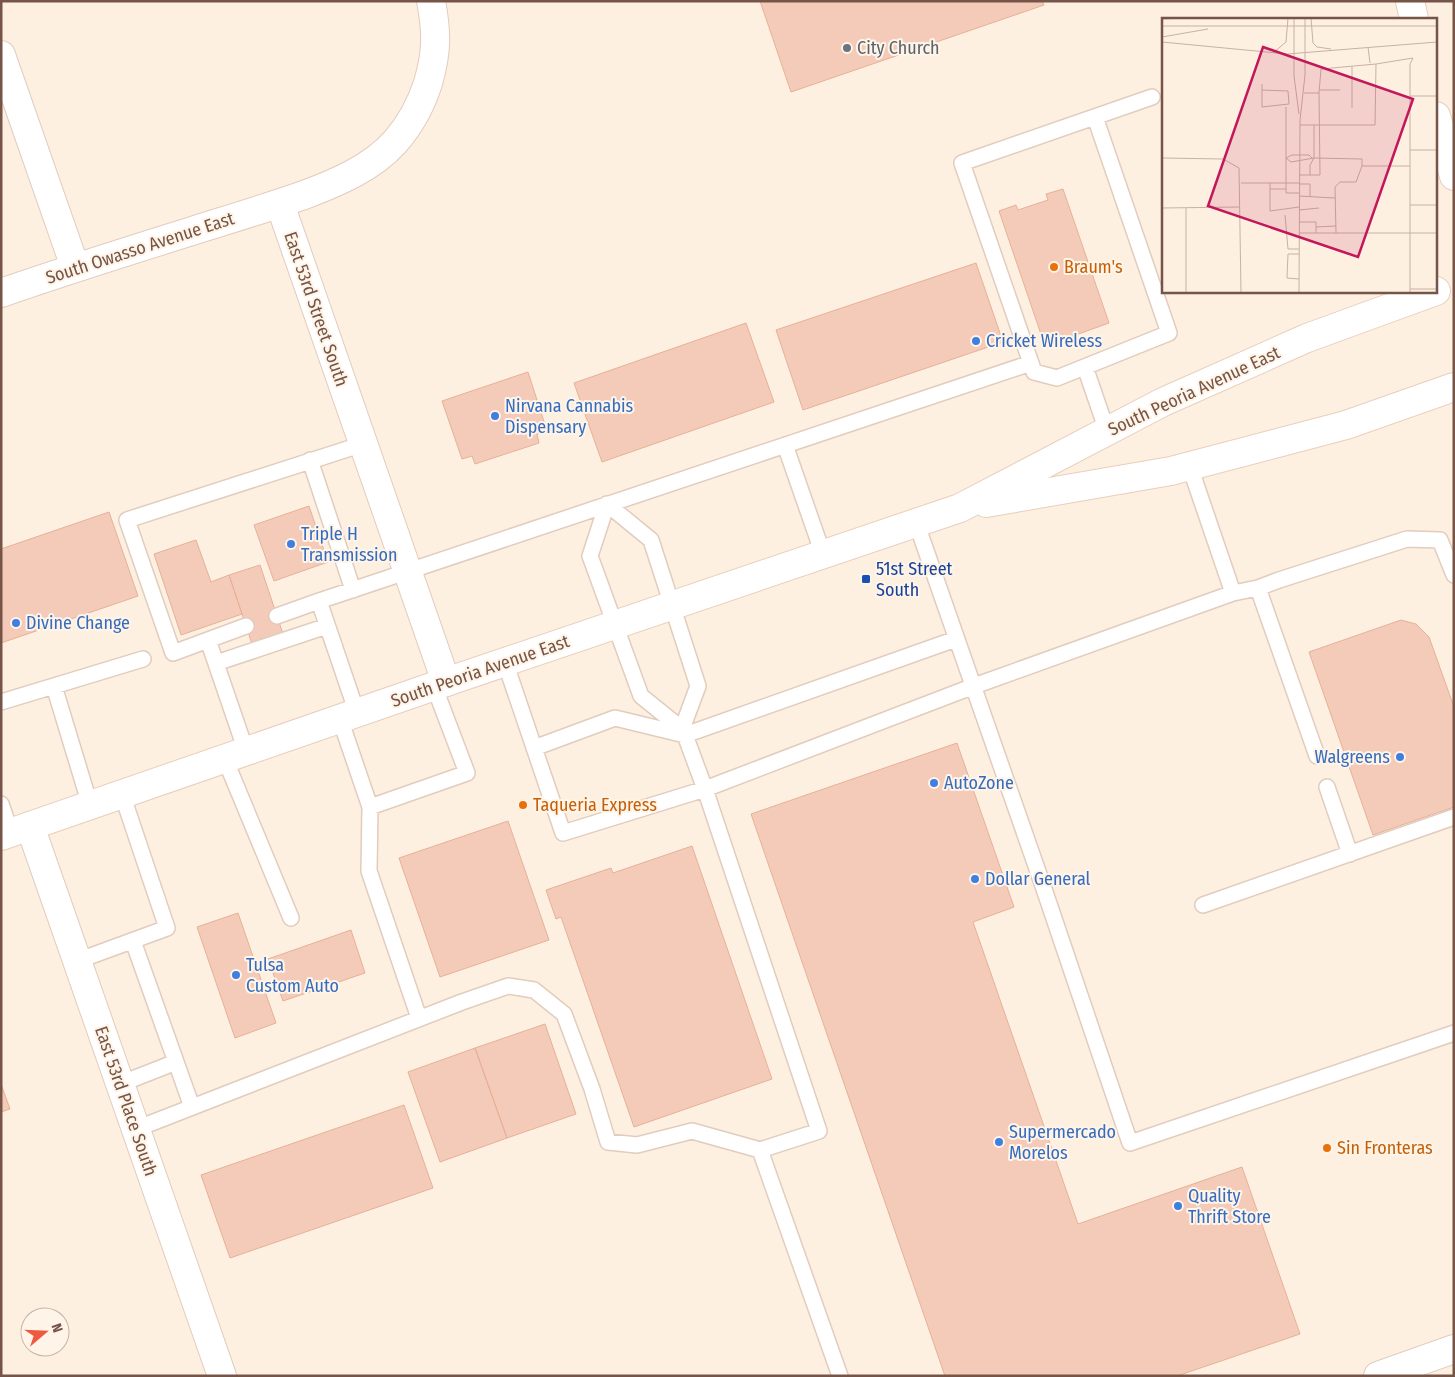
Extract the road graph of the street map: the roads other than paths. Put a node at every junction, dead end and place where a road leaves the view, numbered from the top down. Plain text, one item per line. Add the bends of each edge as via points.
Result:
1 (431, 1) edge
2 (1410, 1) edge
3 (1414, 18) edge
4 (1, 55) edge
5 (1152, 97) dead end
6 (1438, 107) edge
7 (1096, 117) junction
8 (1454, 117) edge
9 (1438, 123) edge
10 (1454, 176) edge
11 (280, 204) junction
12 (75, 267) junction
13 (1454, 285) edge
14 (1438, 290) edge
15 (1433, 292) edge
16 (1, 293) edge
17 (1031, 363) junction
18 (1085, 366) junction
19 (1454, 387) edge
20 (1107, 431) junction
21 (363, 444) junction
22 (785, 445) junction
23 (310, 460) junction
24 (1190, 467) junction
25 (607, 504) junction
26 (960, 508) junction
27 (916, 522) junction
28 (823, 554) junction
29 (407, 571) junction
30 (1454, 575) edge
31 (1258, 588) junction
32 (353, 590) junction
33 (1233, 593) junction
34 (319, 601) junction
35 (671, 606) junction
36 (276, 616) dead end
37 (615, 625) junction
38 (246, 626) dead end
39 (327, 626) junction
40 (956, 639) junction
41 (208, 640) junction
42 (143, 659) dead end
43 (505, 662) junction
44 (216, 664) junction
45 (440, 684) junction
46 (54, 686) junction
47 (974, 686) junction
48 (1, 702) edge
49 (348, 716) junction
50 (684, 732) junction
51 (534, 748) junction
52 (236, 755) junction
53 (1317, 756) dead end
54 (1327, 787) dead end
55 (705, 788) junction
56 (122, 794) junction
57 (1, 804) edge
58 (90, 805) junction
59 (370, 807) junction
60 (1454, 817) edge
61 (14, 832) edge
62 (1350, 854) junction
63 (1203, 905) dead end
64 (291, 918) dead end
65 (132, 941) junction
66 (78, 961) junction
67 (419, 1018) junction
68 (1454, 1033) edge
69 (176, 1062) junction
70 (120, 1084) junction
71 (192, 1107) junction
72 (136, 1129) junction
73 (760, 1150) junction
74 (1454, 1349) edge
75 (222, 1376) edge
76 (840, 1376) edge
77 (1378, 1376) edge

1 - 11 main road via 435,24 433,65 423,97 410,123 394,144 367,166
2 - 3 main road
4 - 12 main road
5 - 7 lane
6 - 8 main road
7 - 17 lane via 962,163
7 - 18 lane via 1169,333
9 - 10 main road
11 - 12 main road, South Owasso Avenue East
11 - 21 main road, East 53rd Street South
12 - 16 main road, South Owasso Avenue East
13 - 14 main road, South Peoria Avenue East
15 - 20 main road, South Peoria Avenue East via 1307,338
17 - 18 lane via 1034,372 1058,378
17 - 22 lane
18 - 20 lane
19 - 24 main road, South Peoria Avenue East via 1346,425
20 - 26 main road, South Peoria Avenue East
21 - 23 lane
21 - 29 main road, East 53rd Street South
22 - 25 lane
22 - 28 lane
23 - 32 lane
23 - 41 lane via 127,520 173,653
24 - 26 main road, South Peoria Avenue East
24 - 33 lane
25 - 29 lane
25 - 35 lane via 651,540
25 - 37 lane via 590,556
26 - 27 main road, South Peoria Avenue East
27 - 28 main road, South Peoria Avenue East
27 - 40 lane
28 - 35 main road, South Peoria Avenue East
29 - 32 lane
29 - 45 main road, East 53rd Street South
30 - 31 lane via 1440,540 1408,539
31 - 33 lane
31 - 53 lane
32 - 34 lane
33 - 47 lane
34 - 36 lane
34 - 39 lane
35 - 37 main road, South Peoria Avenue East
35 - 50 lane via 698,686
37 - 43 main road, South Peoria Avenue East
37 - 50 lane via 641,696
38 - 41 lane
39 - 44 lane
39 - 49 lane
40 - 47 lane
40 - 50 lane
41 - 44 lane
42 - 46 lane
43 - 45 main road, South Peoria Avenue East
43 - 51 lane
44 - 52 lane
45 - 49 main road, South Peoria Avenue East
45 - 59 lane via 467,773
46 - 48 lane
46 - 58 lane
47 - 55 lane
47 - 68 lane via 1130,1143
49 - 52 main road, South Peoria Avenue East
49 - 59 lane
50 - 51 lane via 615,718
50 - 55 lane
51 - 55 lane via 563,833
52 - 56 main road, South Peoria Avenue East
52 - 64 lane
54 - 62 lane
55 - 73 lane via 819,1131
56 - 58 main road, South Peoria Avenue East
56 - 65 lane via 167,928
57 - 61 lane
58 - 61 main road, South Peoria Avenue East
59 - 67 lane via 369,871
60 - 62 lane
61 - 66 main road, East 53rd Place South
62 - 63 lane
65 - 66 lane
65 - 69 lane
66 - 70 main road, East 53rd Place South
67 - 71 lane
67 - 73 lane via 508,986 534,990 564,1014 608,1142 637,1145 692,1132
69 - 70 lane
69 - 71 lane
70 - 72 main road, East 53rd Place South
71 - 72 lane
72 - 75 main road, East 53rd Place South
73 - 76 lane
74 - 77 main road

